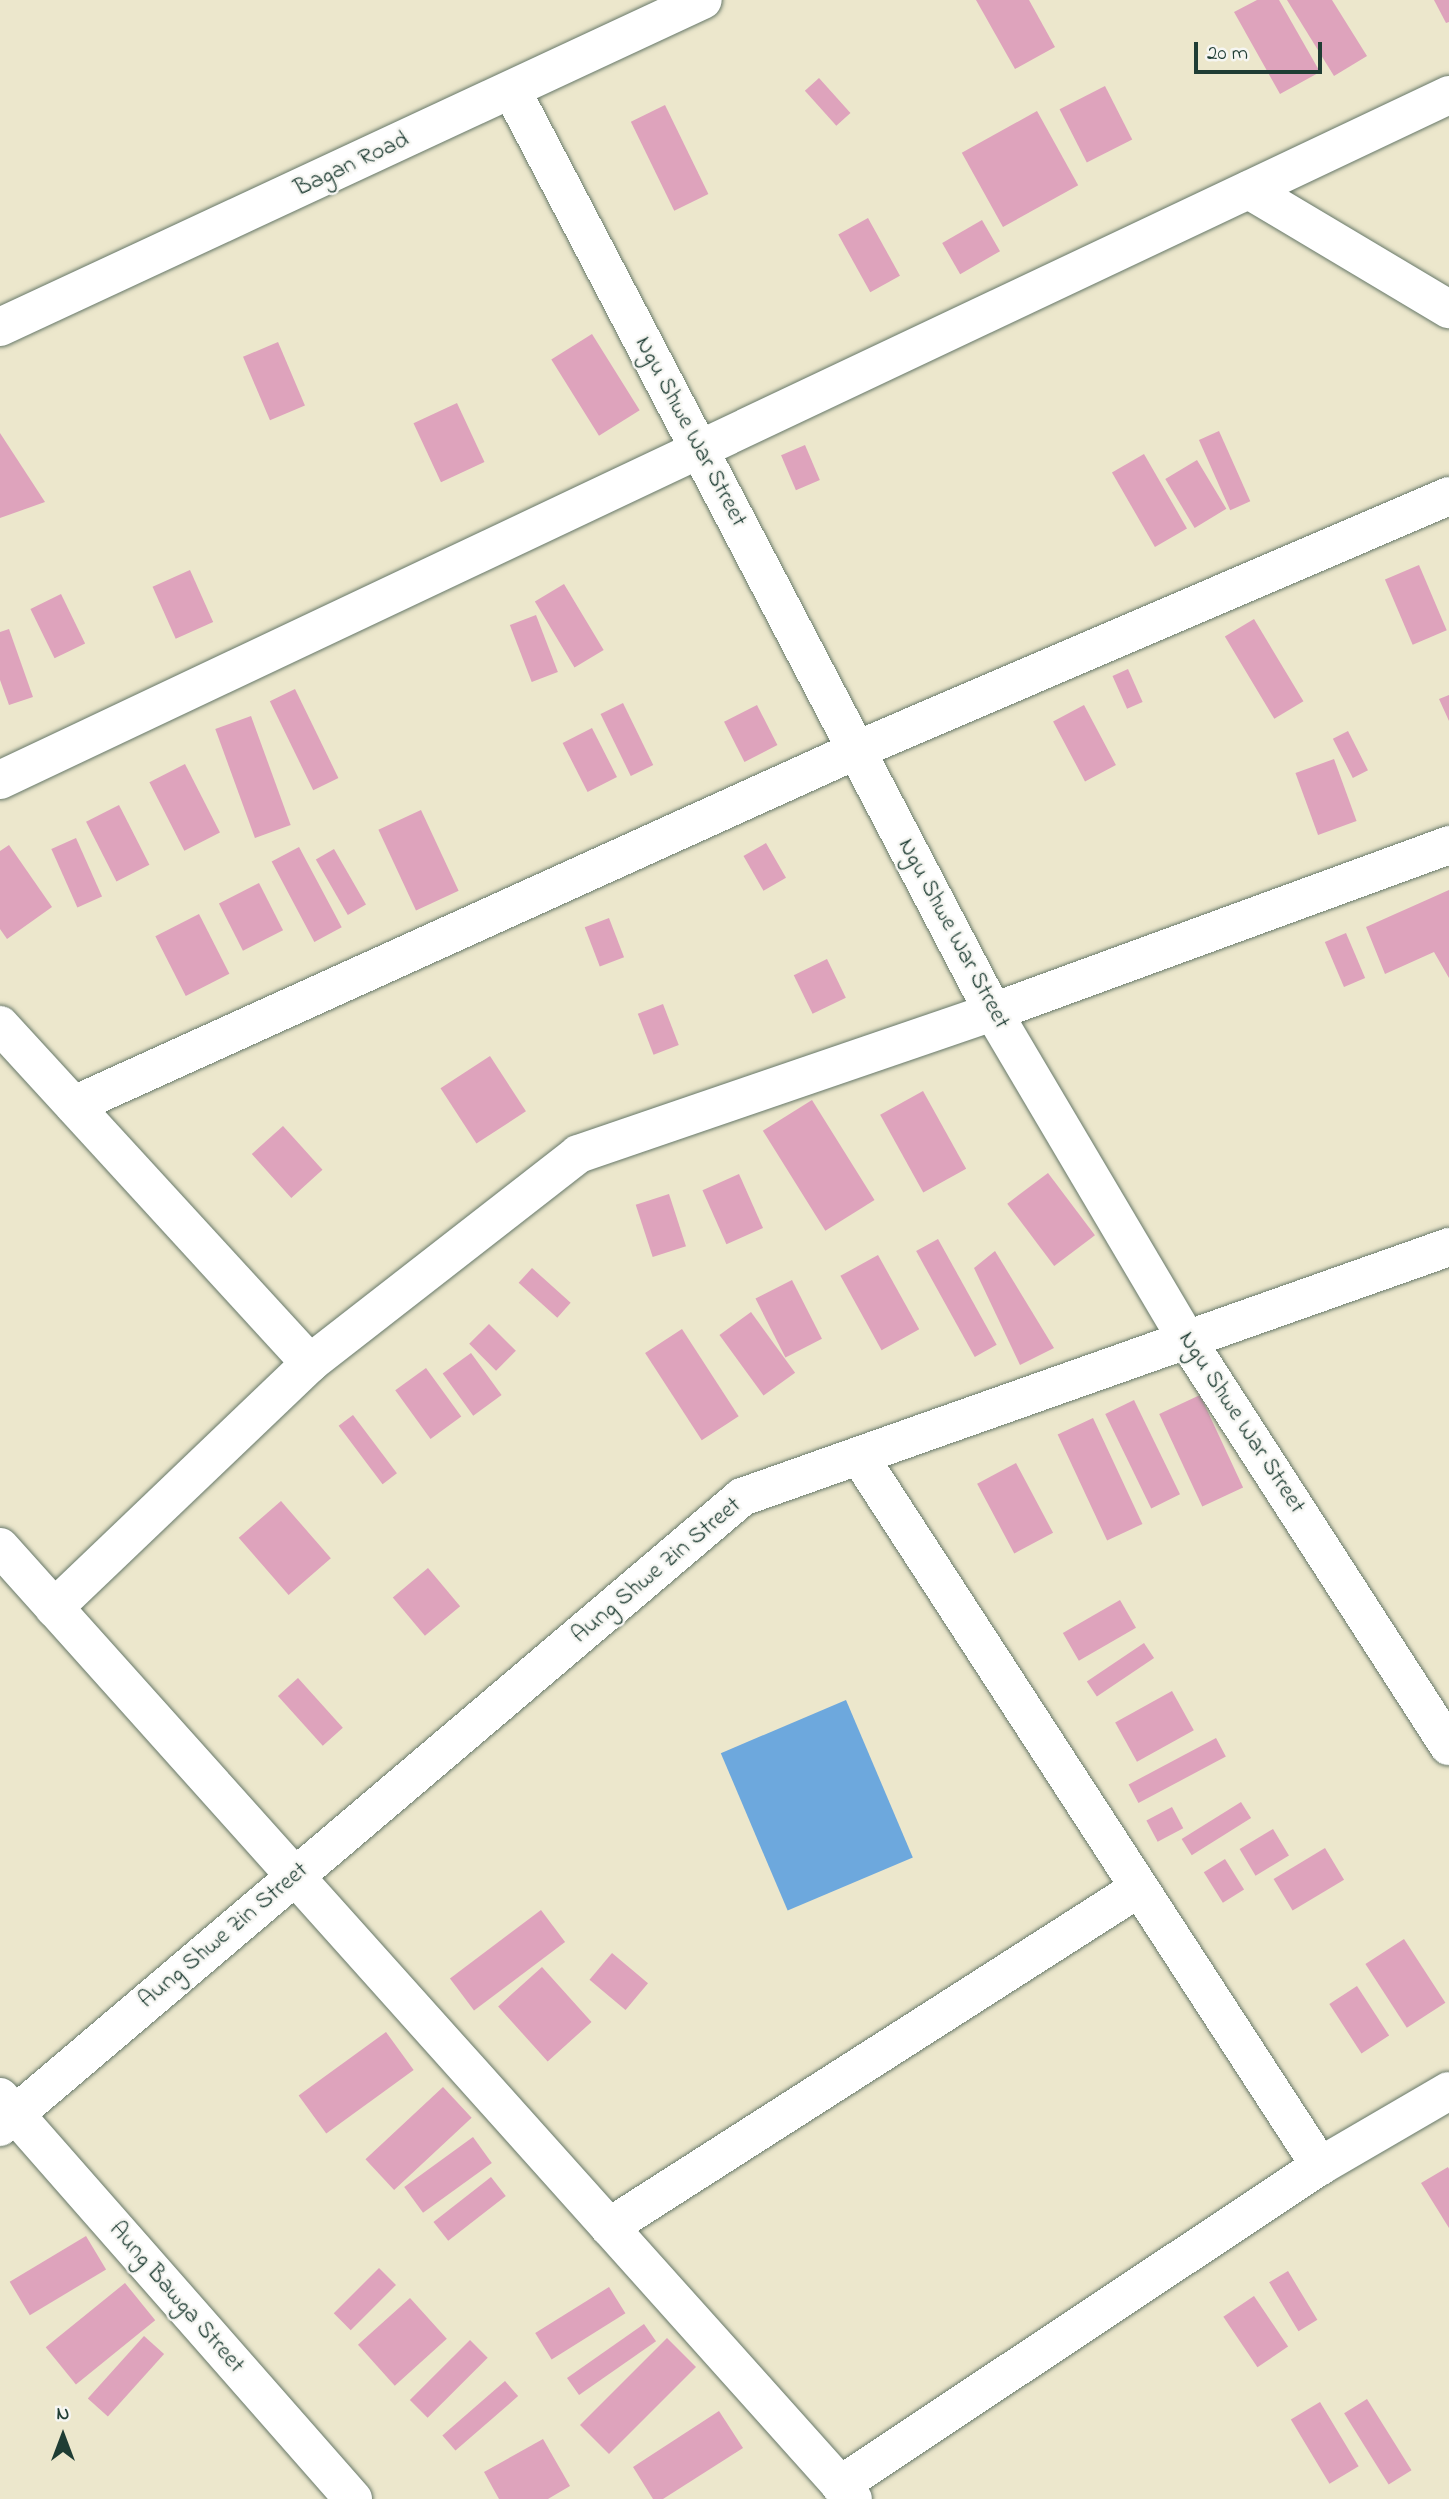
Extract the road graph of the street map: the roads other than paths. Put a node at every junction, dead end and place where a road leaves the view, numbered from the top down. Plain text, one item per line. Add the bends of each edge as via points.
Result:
1 (703, 0) edge
2 (512, 91) junction
3 (1449, 95) edge
4 (1249, 190) junction
5 (1449, 309) edge
6 (0, 327) edge
7 (700, 451) junction
8 (1449, 496) edge
9 (857, 750) junction
10 (0, 780) edge
11 (1449, 845) edge
12 (993, 1012) junction
13 (0, 1025) edge
14 (74, 1105) junction
15 (1449, 1247) edge
16 (1187, 1340) junction
17 (310, 1363) junction
18 (859, 1456) junction
19 (0, 1547) edge
20 (54, 1608) junction
21 (1449, 1746) edge
22 (295, 1877) junction
23 (1139, 1888) junction
24 (1449, 2091) edge
25 (5, 2113) edge
26 (1320, 2166) junction
27 (609, 2227) junction
28 (846, 2492) edge
29 (353, 2499) edge

1 - 2 street, Bagan Road
2 - 6 street, Bagan Road
2 - 7 street, Ngu Shwe War Street
3 - 4 street
4 - 5 street
4 - 7 street
7 - 9 street, Ngu Shwe War Street
7 - 10 street
8 - 9 street
9 - 12 street, Ngu Shwe War Street
9 - 14 street
11 - 12 street
12 - 16 street, Ngu Shwe War Street
12 - 17 street via 578,1154
13 - 14 street
14 - 17 street
15 - 16 street, Aung Shwe Zin Street
16 - 18 street, Aung Shwe Zin Street
16 - 21 street, Ngu Shwe War Street
17 - 20 street
18 - 22 street, Aung Shwe Zin Street via 742,1497
18 - 23 street
19 - 20 street
20 - 22 street
22 - 25 street, Aung Shwe Zin Street
22 - 27 street
23 - 26 street
23 - 27 street
24 - 26 street
25 - 29 street, Aung Bawga Street
26 - 28 street
27 - 28 street

